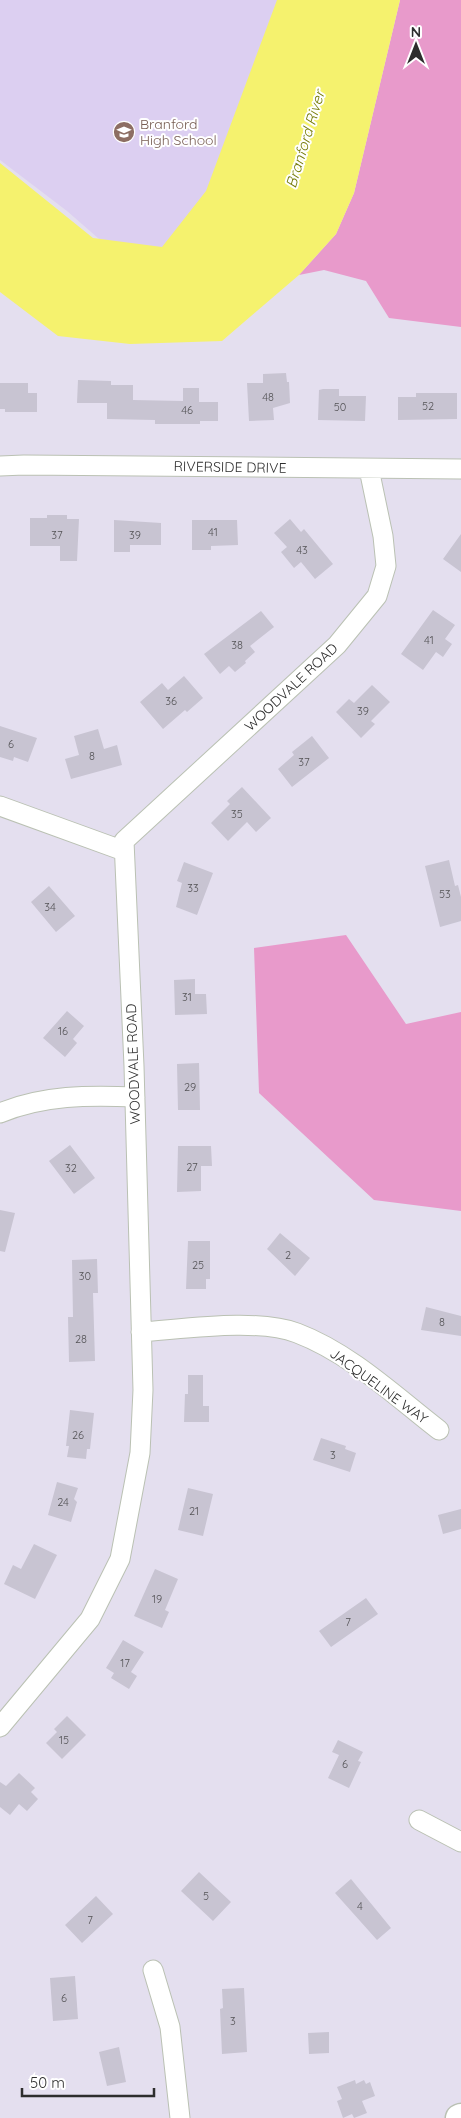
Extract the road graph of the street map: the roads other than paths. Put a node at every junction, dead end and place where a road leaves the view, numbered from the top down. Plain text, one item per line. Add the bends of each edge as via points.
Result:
1 (0, 466) edge
2 (369, 469) junction
3 (461, 469) edge
4 (0, 806) edge
5 (124, 852) junction
6 (135, 1097) junction
7 (0, 1113) edge
8 (141, 1332) junction
9 (439, 1430) dead end
10 (0, 1727) edge
11 (419, 1820) dead end
12 (461, 1842) edge
13 (153, 1970) dead end
14 (180, 2118) edge

1 - 2 street, RIVERSIDE DRIVE
2 - 3 street, RIVERSIDE DRIVE
2 - 5 street, WOODVALE ROAD via 386,566 377,596 337,645 124,841
4 - 5 street
5 - 6 street, WOODVALE ROAD
6 - 7 street via 84,1095 18,1105
6 - 8 street, WOODVALE ROAD
8 - 9 street, JACQUELINE WAY via 262,1326 296,1333 343,1357
8 - 10 street, WOODVALE ROAD via 140,1453 120,1559 90,1620
11 - 12 street
13 - 14 street via 170,2027

